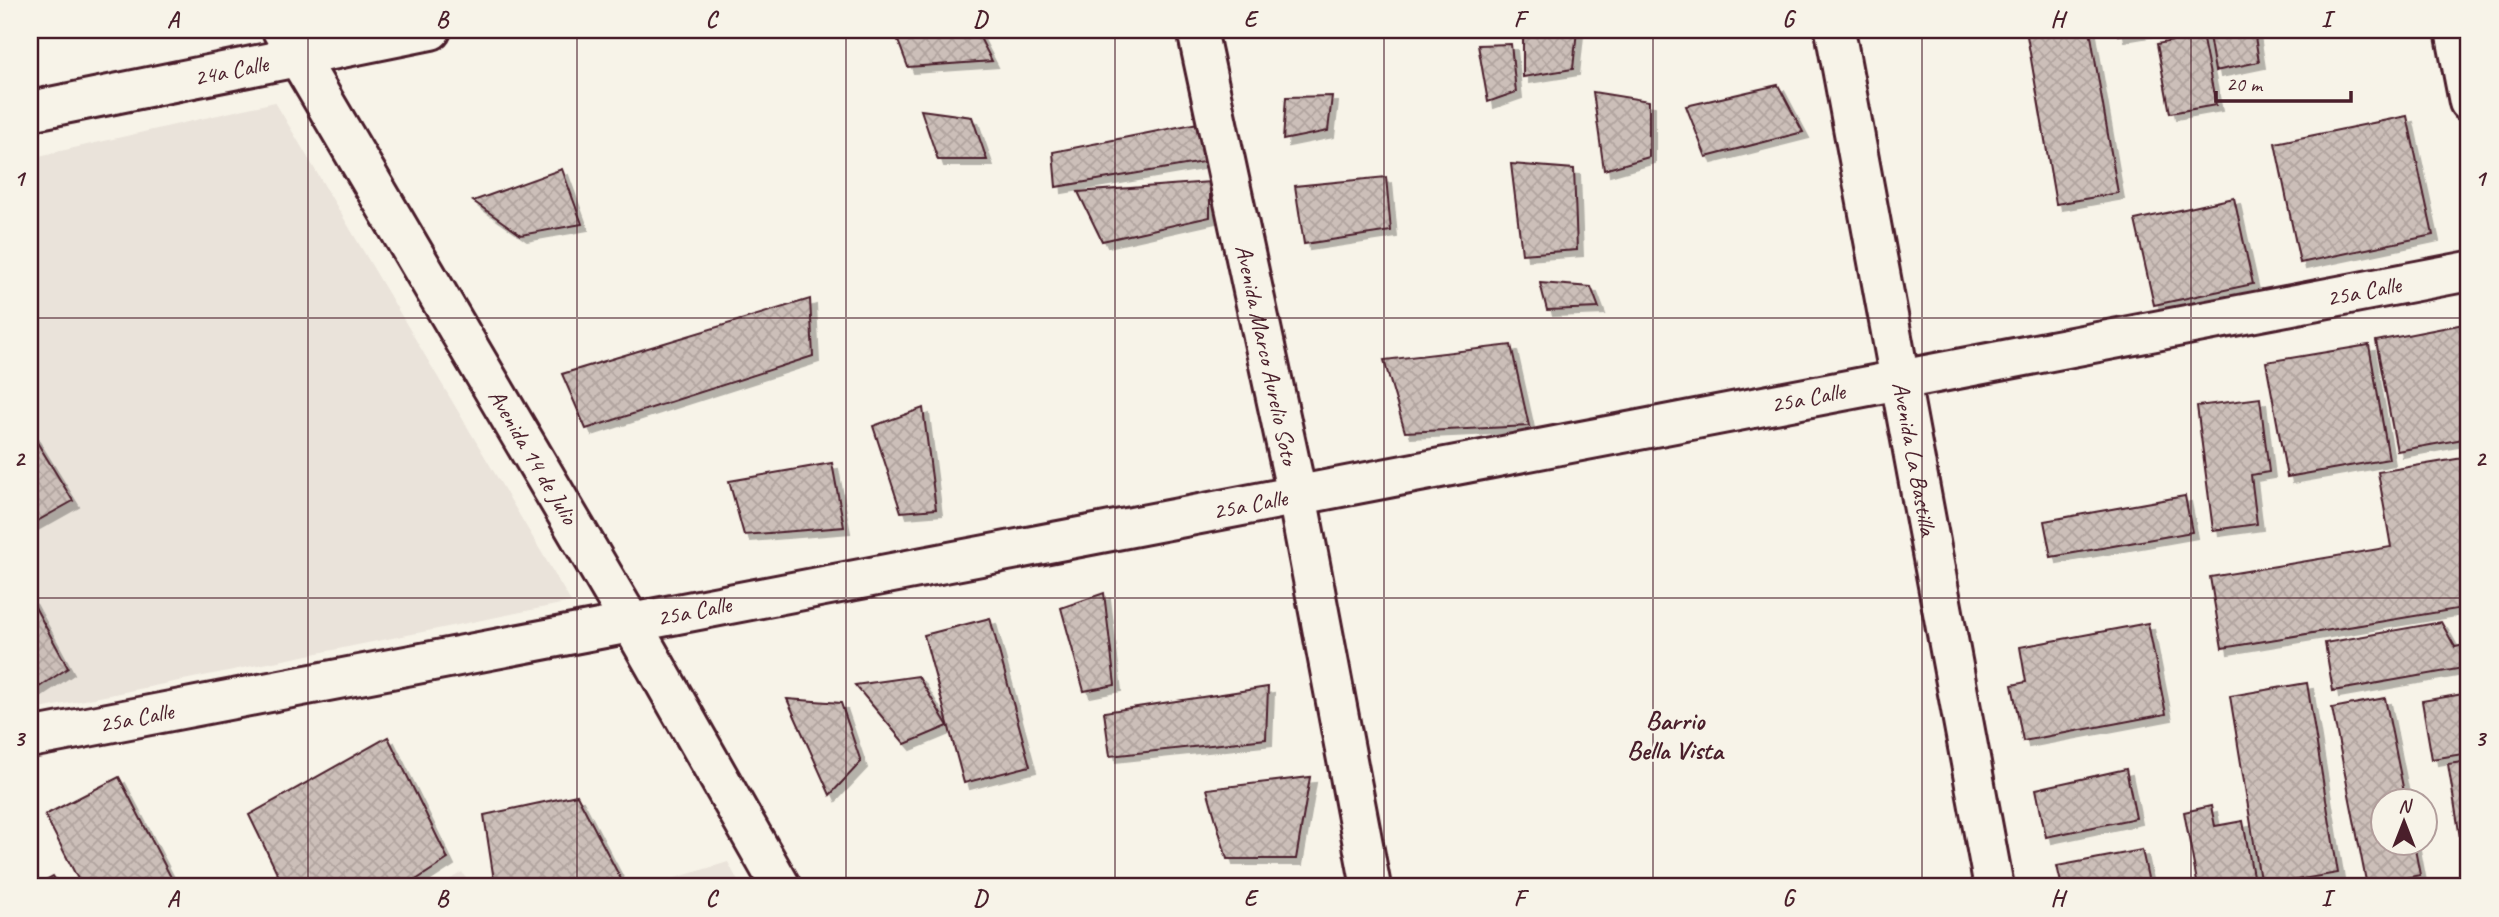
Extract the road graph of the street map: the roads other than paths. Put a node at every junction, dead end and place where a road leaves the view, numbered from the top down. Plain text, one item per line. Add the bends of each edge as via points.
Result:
1 (431, 30) edge
2 (1197, 30) edge
3 (1835, 30) edge
4 (2455, 30) edge
5 (290, 43) edge
6 (2469, 102) edge
7 (30, 111) edge
8 (2469, 271) edge
9 (1900, 380) junction
10 (1297, 495) junction
11 (631, 623) junction
12 (30, 738) edge
13 (781, 887) edge
14 (1371, 887) edge
15 (1994, 887) edge

1 - 5 street, 24a Calle
2 - 10 street, Avenida Marco Aurelio Soto
3 - 9 street, Avenida La Bastilla
4 - 6 street
5 - 7 street, 24a Calle
5 - 11 street, Avenida 14 de Julio
8 - 9 street, 25a Calle
9 - 10 street, 25a Calle
9 - 15 street, Avenida La Bastilla
10 - 11 street, 25a Calle
10 - 14 street, Avenida Marco Aurelio Soto
11 - 12 street, 25a Calle
11 - 13 street, Avenida 14 de Julio

